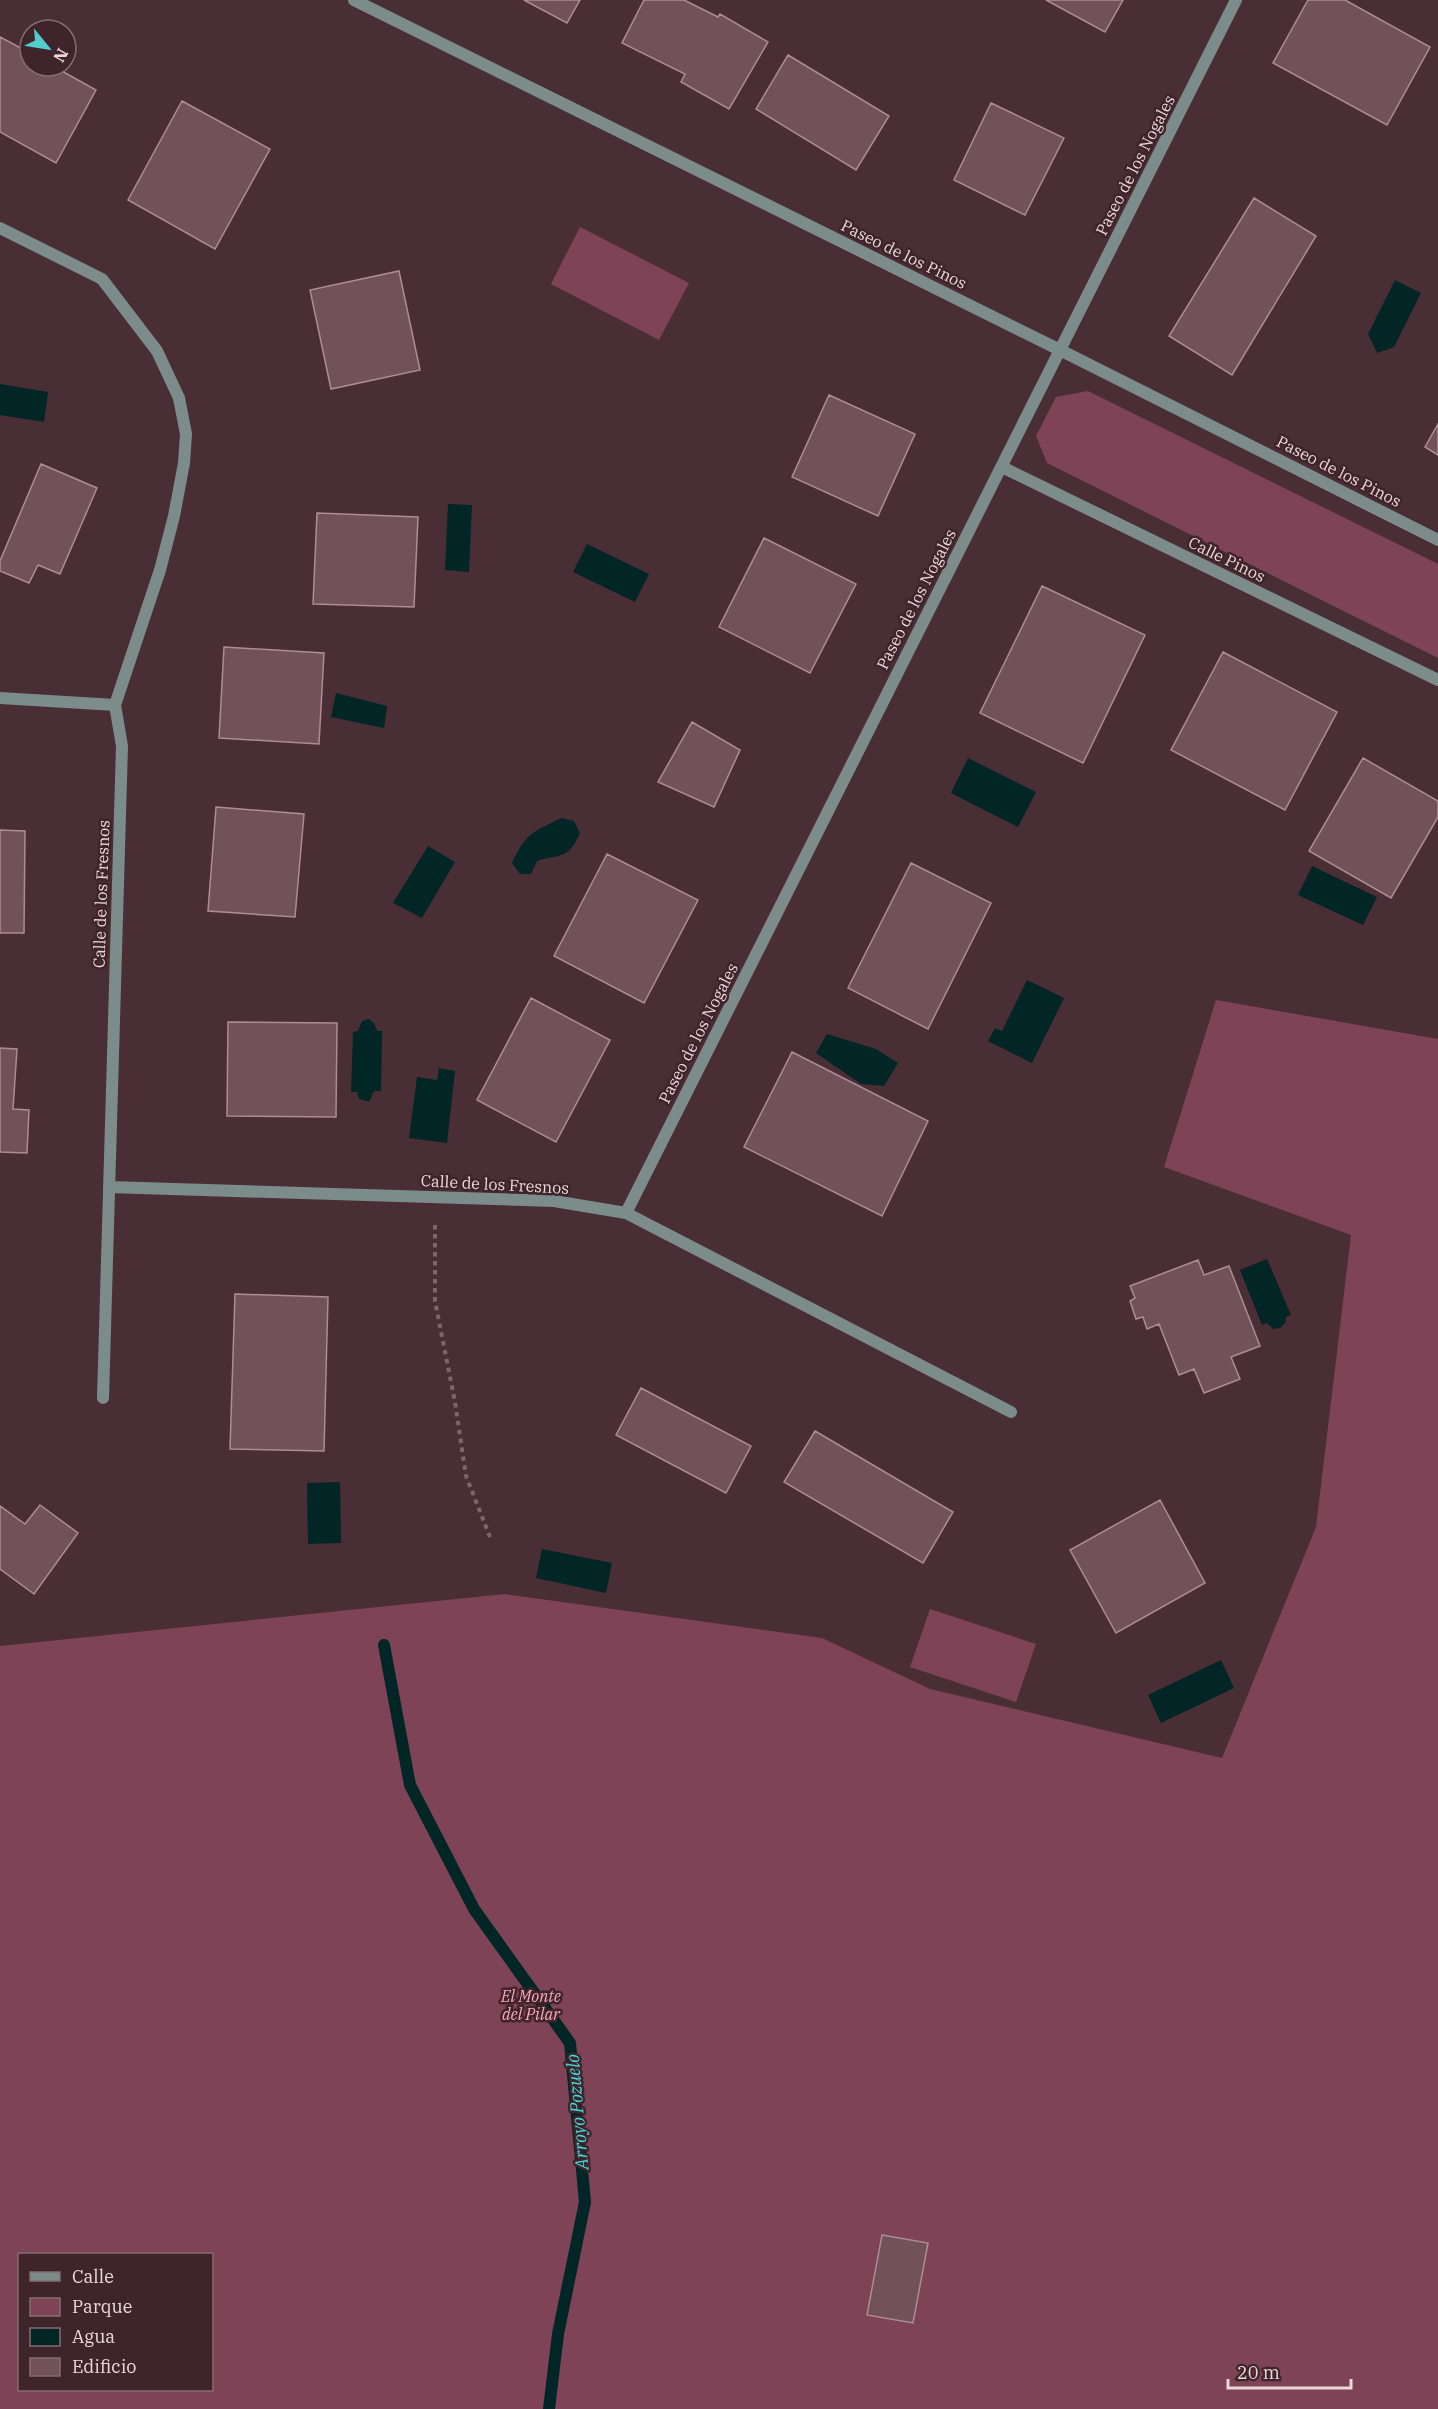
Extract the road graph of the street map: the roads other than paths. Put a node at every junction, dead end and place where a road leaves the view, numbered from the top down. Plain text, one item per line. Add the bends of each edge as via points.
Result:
1 (354, 0) edge
2 (1236, 0) edge
3 (0, 228) edge
4 (1060, 350) junction
5 (1002, 467) junction
6 (1438, 540) edge
7 (1438, 680) edge
8 (0, 698) edge
9 (115, 705) junction
10 (109, 1187) junction
11 (626, 1213) junction
12 (103, 1398) dead end
13 (1011, 1412) dead end

1 - 4 street, Paseo de los Pinos
2 - 4 street, Paseo de los Nogales
3 - 9 street via 102,279 157,351 179,398 186,434 174,516
4 - 5 street, Paseo de los Nogales
4 - 6 street, Paseo de los Pinos
5 - 7 street, Calle Pinos
5 - 11 street, Paseo de los Nogales
8 - 9 street
9 - 10 street, Calle de los Fresnos via 122,746
10 - 11 street, Calle de los Fresnos via 554,1201
10 - 12 street, Calle de los Fresnos
11 - 13 street, Calle de los Fresnos

